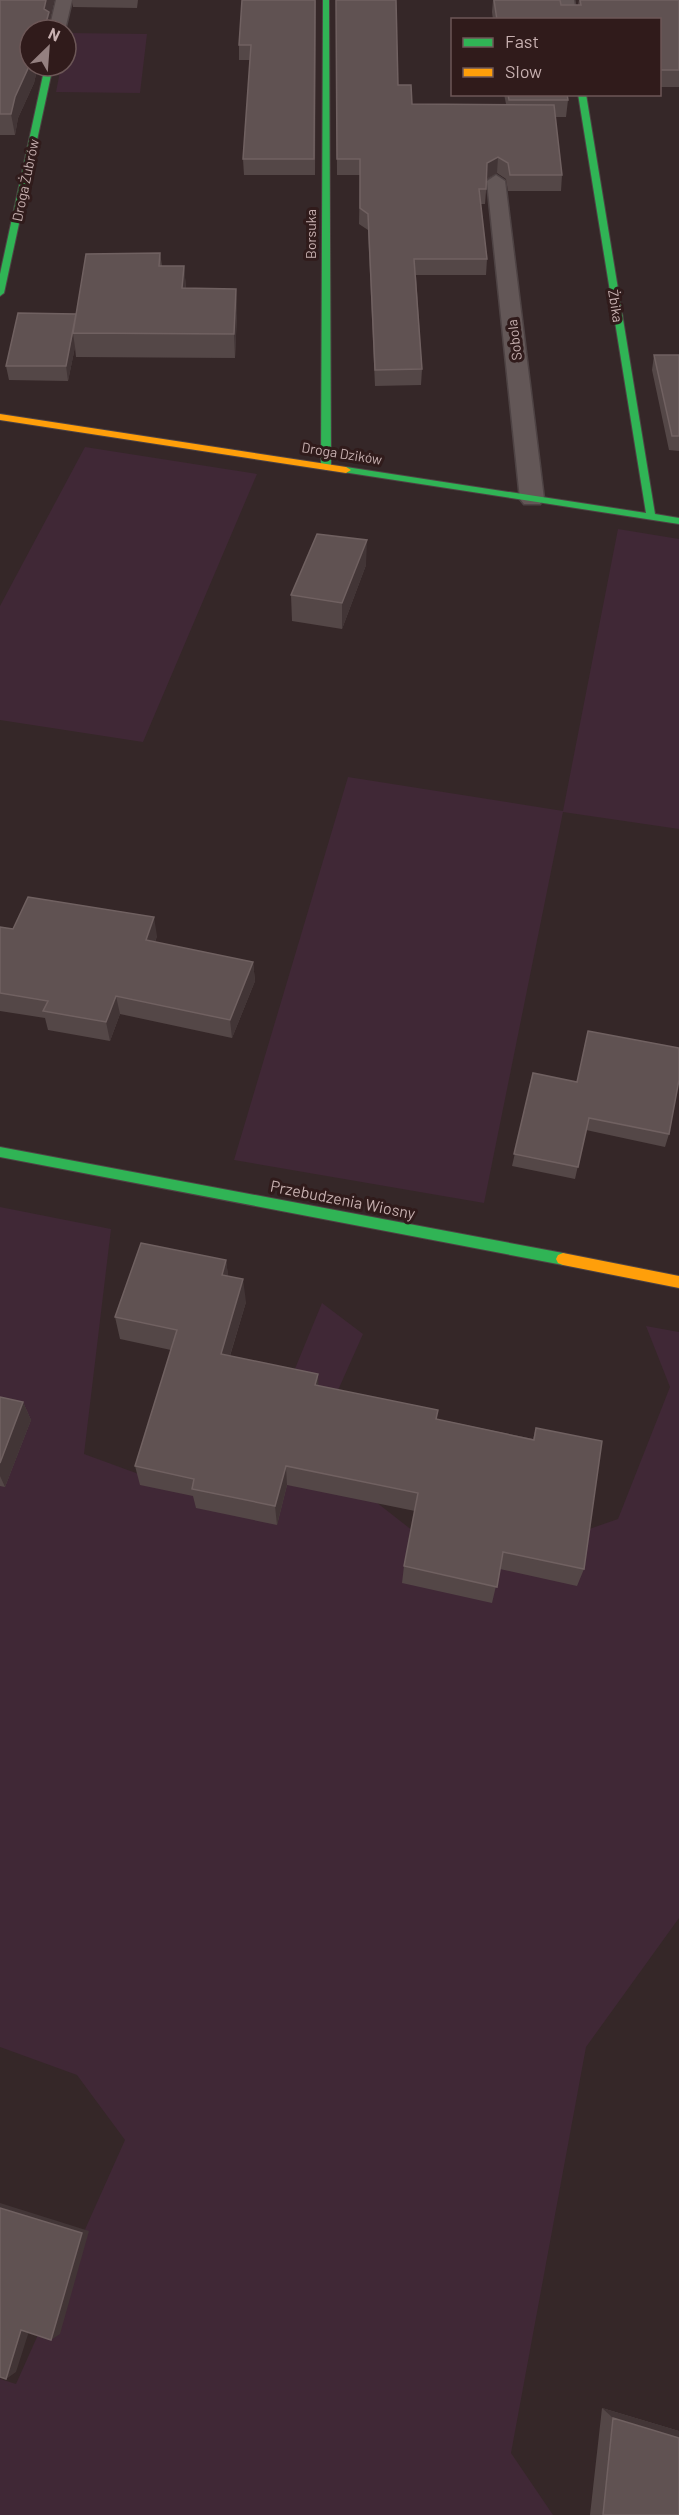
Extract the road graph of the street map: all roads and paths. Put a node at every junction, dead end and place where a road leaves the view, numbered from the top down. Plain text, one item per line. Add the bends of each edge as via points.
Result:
1 (64, 0) edge
2 (326, 0) edge
3 (566, 0) edge
4 (60, 18) edge
5 (570, 18) edge
6 (46, 78) edge
7 (582, 96) edge
8 (496, 181) dead end
9 (0, 293) edge
10 (0, 417) edge
11 (326, 467) junction
12 (532, 499) junction
13 (651, 517) junction
14 (679, 521) edge
15 (0, 1152) edge
16 (679, 1282) edge

1 - 4 street
2 - 11 street, Borsuka
3 - 5 street
6 - 9 street, Droga Żubrów
7 - 13 street, Żbika
8 - 12 street, Sobola
10 - 11 street, Droga Dzików
11 - 12 street, Droga Dzików
12 - 13 street, Droga Dzików
13 - 14 street, Droga Dzików
15 - 16 street, Przebudzenia Wiosny

